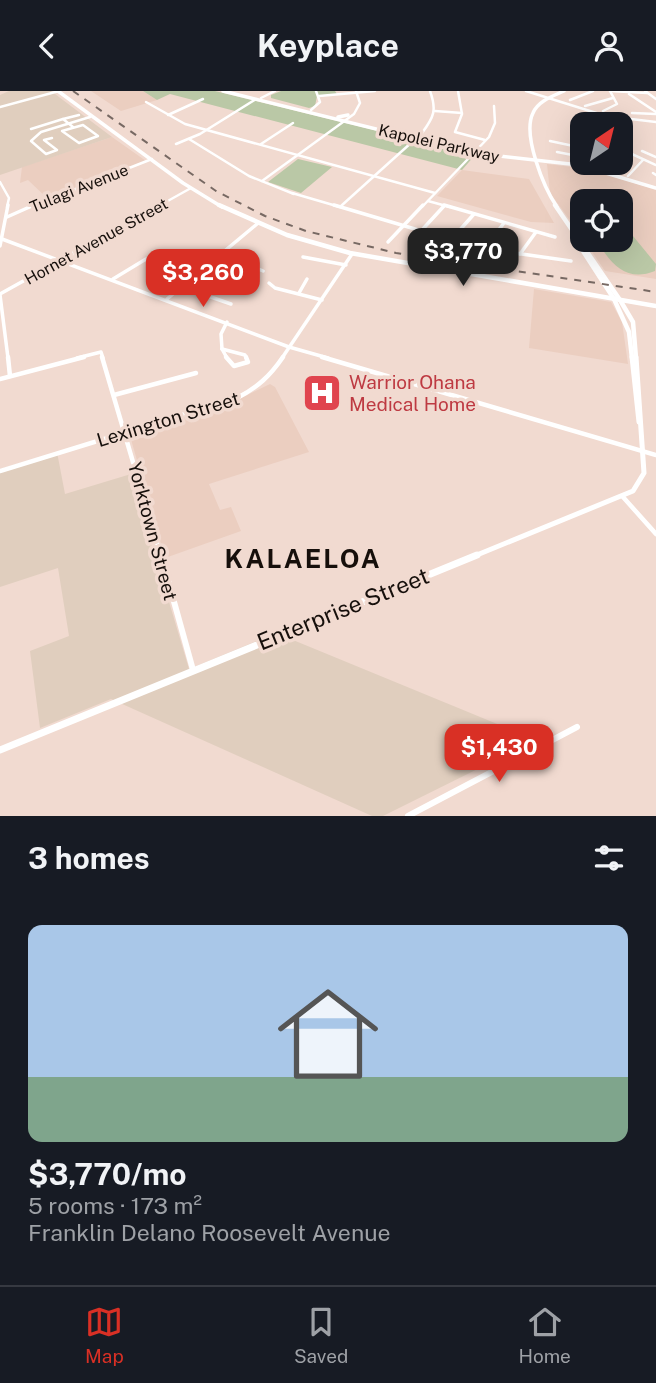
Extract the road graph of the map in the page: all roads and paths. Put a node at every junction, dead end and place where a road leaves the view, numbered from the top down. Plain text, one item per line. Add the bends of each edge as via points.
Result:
1 (57, 91) edge
2 (223, 91) edge
3 (233, 91) edge
4 (316, 91) edge
5 (375, 91) edge
6 (430, 91) edge
7 (458, 91) edge
8 (526, 91) edge
9 (532, 91) edge
10 (564, 91) edge
11 (593, 91) edge
12 (610, 91) edge
13 (355, 92) edge
14 (646, 92) edge
15 (335, 93) edge
16 (629, 93) junction
17 (559, 94) junction
18 (319, 96) junction
19 (261, 97) edge
20 (551, 98) junction
21 (614, 98) junction
22 (203, 99) dead end
23 (560, 99) junction
24 (656, 99) edge
25 (570, 100) dead end
26 (146, 102) dead end
27 (0, 106) edge
28 (494, 106) dead end
29 (585, 106) dead end
30 (309, 111) junction
31 (435, 111) junction
32 (600, 112) edge
33 (605, 112) edge
34 (462, 113) junction
35 (634, 113) edge
36 (656, 113) edge
37 (79, 115) dead end
38 (167, 115) junction
39 (634, 118) edge
40 (63, 119) junction
41 (90, 120) junction
42 (344, 120) junction
43 (656, 121) edge
44 (293, 123) dead end
45 (68, 124) junction
46 (45, 125) junction
47 (83, 125) junction
48 (73, 127) junction
49 (50, 129) junction
50 (207, 130) junction
51 (38, 134) junction
52 (52, 138) dead end
53 (417, 138) junction
54 (190, 139) junction
55 (486, 140) junction
56 (44, 141) junction
57 (550, 141) dead end
58 (33, 143) junction
59 (176, 143) dead end
60 (261, 145) junction
61 (570, 145) edge
62 (137, 148) junction
63 (57, 150) junction
64 (642, 151) dead end
65 (474, 152) junction
66 (557, 152) dead end
67 (62, 153) dead end
68 (570, 154) edge
69 (297, 155) junction
70 (634, 156) edge
71 (656, 157) edge
72 (536, 158) junction
73 (152, 159) junction
74 (549, 160) junction
75 (643, 160) junction
76 (656, 165) edge
77 (539, 168) junction
78 (375, 176) junction
79 (626, 177) junction
80 (260, 181) junction
81 (0, 182) edge
82 (656, 186) edge
83 (191, 188) junction
84 (435, 193) junction
85 (427, 201) junction
86 (9, 206) junction
87 (444, 206) junction
88 (340, 207) junction
89 (28, 208) junction
90 (474, 214) junction
91 (7, 217) junction
92 (504, 223) junction
93 (257, 224) junction
94 (404, 226) junction
95 (421, 231) junction
96 (536, 232) junction
97 (555, 237) dead end
98 (2, 239) edge
99 (451, 240) junction
100 (388, 242) dead end
101 (0, 246) edge
102 (484, 249) junction
103 (221, 254) junction
104 (352, 254) junction
105 (520, 254) junction
106 (303, 257) dead end
107 (146, 259) dead end
108 (61, 260) junction
109 (571, 261) dead end
110 (346, 265) junction
111 (263, 271) dead end
112 (112, 279) junction
113 (307, 279) dead end
114 (219, 281) dead end
115 (270, 283) dead end
116 (182, 287) junction
117 (299, 293) junction
118 (201, 294) junction
119 (0, 295) edge
120 (607, 295) junction
121 (166, 299) junction
122 (322, 300) junction
123 (617, 300) junction
124 (637, 303) junction
125 (231, 304) dead end
126 (656, 306) edge
127 (227, 322) junction
128 (634, 324) junction
129 (289, 347) junction
130 (221, 349) junction
131 (196, 373) dead end
132 (10, 376) junction
133 (0, 379) edge
134 (114, 395) junction
135 (126, 432) junction
136 (642, 436) junction
137 (643, 452) junction
138 (656, 455) edge
139 (0, 471) edge
140 (623, 496) junction
141 (656, 534) edge
142 (193, 670) junction
143 (577, 727) dead end
144 (0, 750) edge
145 (408, 816) edge

1 - 27 street
1 - 41 main road
1 - 62 main road
2 - 19 main road, Kapolei Parkway
3 - 19 main road, Kapolei Parkway
4 - 18 street
5 - 13 street
6 - 31 street
7 - 34 street
8 - 20 street
9 - 20 street
10 - 17 main road
11 - 25 street
12 - 16 street
12 - 21 street
13 - 15 street
13 - 42 street via 356,104
14 - 16 street
14 - 24 street
15 - 18 street
16 - 36 street
17 - 20 main road
17 - 23 main road
18 - 30 street via 320,102
19 - 30 main road, Kapolei Parkway
19 - 50 street
20 - 23 main road
20 - 72 main road via 536,108 530,120
21 - 29 street
21 - 33 street via 618,104
22 - 38 street
23 - 32 street
26 - 38 street
28 - 55 street via 495,125
30 - 42 main road, Kapolei Parkway
30 - 42 main road, Kapolei Parkway
31 - 34 street
31 - 53 street
34 - 55 street via 455,132
35 - 36 street
37 - 40 street
38 - 50 street
39 - 43 street
40 - 45 street
40 - 46 street
41 - 45 street
41 - 47 street
41 - 62 main road
42 - 53 main road, Kapolei Parkway
42 - 69 street
44 - 60 street
45 - 48 street
45 - 49 street
46 - 49 street
46 - 51 street via 29,129
47 - 48 street
47 - 48 street via 100,138 81,144 62,131
49 - 51 street
50 - 54 street
50 - 60 street
51 - 58 street
52 - 56 street
53 - 65 main road, Kapolei Parkway
53 - 78 street
54 - 59 street
54 - 80 street
55 - 65 street
56 - 58 street
56 - 63 street
57 - 61 street
58 - 63 street via 46,154
60 - 69 street
62 - 73 main road
63 - 67 street
64 - 71 street
65 - 72 main road, Kapolei Parkway
65 - 84 street
66 - 68 street
69 - 78 street
69 - 80 street
70 - 75 street
72 - 74 main road, Kapolei Parkway
72 - 77 main road
72 - 120 main road via 545,195
73 - 83 main road
73 - 89 street, Tulagi Avenue
74 - 77 main road
74 - 79 main road, Kapolei Parkway
75 - 76 street
75 - 79 street
77 - 123 main road via 549,196
78 - 84 street
78 - 88 street
79 - 82 main road, Kapolei Parkway
80 - 88 street
81 - 86 street
83 - 93 main road
83 - 108 street, Hornet Avenue Street
84 - 85 street
85 - 87 street
85 - 94 street
86 - 89 street
86 - 91 street
87 - 90 street
87 - 95 street
88 - 94 street
89 - 91 street, Tulagi Avenue
90 - 92 street
90 - 99 street
91 - 98 street
92 - 96 street
92 - 102 street
93 - 103 street
93 - 104 main road
94 - 95 street
94 - 100 street
95 - 99 street
96 - 97 street
96 - 105 street
98 - 101 street
98 - 108 street
99 - 102 street
102 - 105 street
103 - 111 street
103 - 116 street
104 - 110 street, Lexington Street
104 - 120 main road
105 - 109 street
106 - 110 street
107 - 112 street
108 - 112 street
108 - 119 street, Hornet Avenue Street
110 - 122 street, Lexington Street
112 - 121 street
113 - 117 street
114 - 118 street
115 - 117 street
116 - 118 street
116 - 121 street
117 - 122 street
118 - 125 street
119 - 132 street
120 - 123 main road
121 - 127 street
122 - 129 street, Lexington Street
123 - 124 main road
123 - 128 street
123 - 136 street via 628,327
124 - 126 main road
124 - 128 street via 632,306
127 - 129 street
127 - 130 street via 218,337
128 - 136 street
129 - 135 street, Lexington Street via 270,376 247,394
129 - 137 street
130 - 130 street via 234,366 248,362 246,355
131 - 134 street
132 - 133 street
132 - 134 street, Yorktown Street via 101,352
134 - 135 street, Yorktown Street
135 - 139 street, Lexington Street
135 - 142 street, Yorktown Street
136 - 137 street
137 - 138 street
137 - 140 street via 642,478
140 - 141 street
140 - 142 street, Enterprise Street
142 - 144 street, Enterprise Street
143 - 145 street

